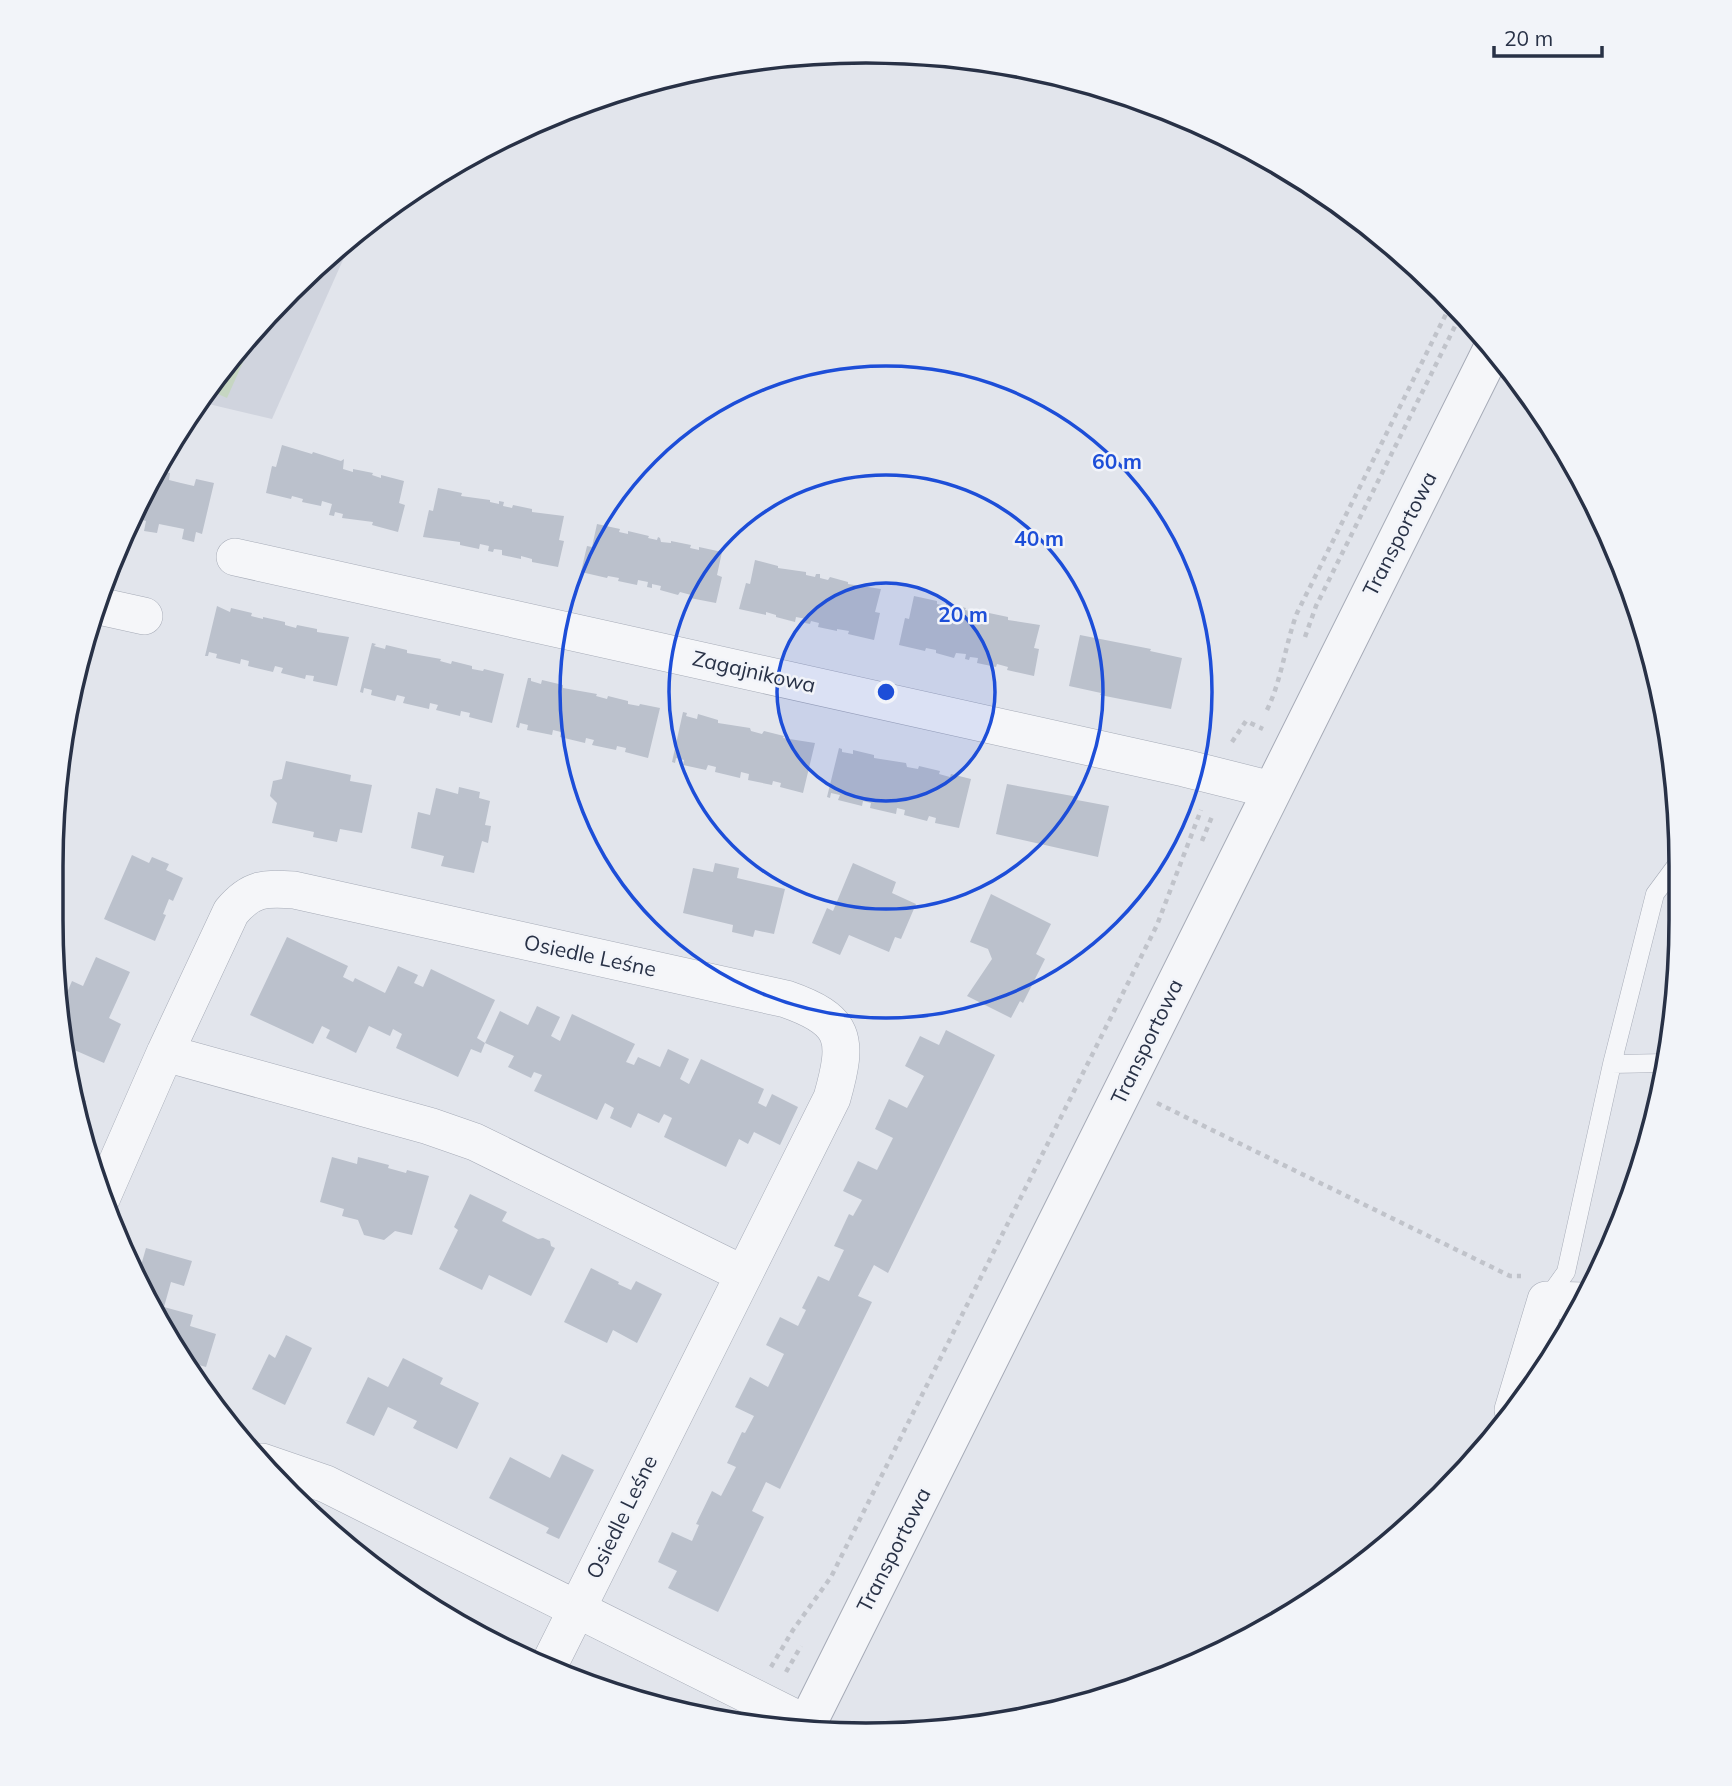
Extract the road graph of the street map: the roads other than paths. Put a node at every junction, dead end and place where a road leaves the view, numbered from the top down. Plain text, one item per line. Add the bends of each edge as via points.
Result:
1 (1487, 358) edge
2 (235, 557) dead end
3 (106, 607) edge
4 (144, 616) dead end
5 (1272, 790) junction
6 (1669, 875) edge
7 (165, 1053) junction
8 (1656, 1063) edge
9 (1612, 1064) junction
10 (108, 1183) edge
11 (743, 1274) junction
12 (1536, 1288) junction
13 (1574, 1298) edge
14 (1517, 1390) edge
15 (280, 1468) edge
16 (576, 1610) junction
17 (552, 1659) edge
18 (792, 1719) edge
19 (809, 1721) edge

1 - 5 street, Transportowa
2 - 5 street, Zagajnikowa
3 - 4 street
5 - 19 street, Transportowa
6 - 9 lane via 1655,894
7 - 10 street, Osiedle Leśne
7 - 11 street via 429,1125 475,1142
7 - 11 street, Osiedle Leśne via 231,912 244,897 275,889 806,1006 834,1024 841,1068 832,1098
8 - 9 lane
9 - 12 lane via 1566,1272
11 - 16 street, Osiedle Leśne
12 - 13 street
12 - 14 street
15 - 16 street via 326,1485
16 - 17 street, Osiedle Leśne
16 - 18 street

